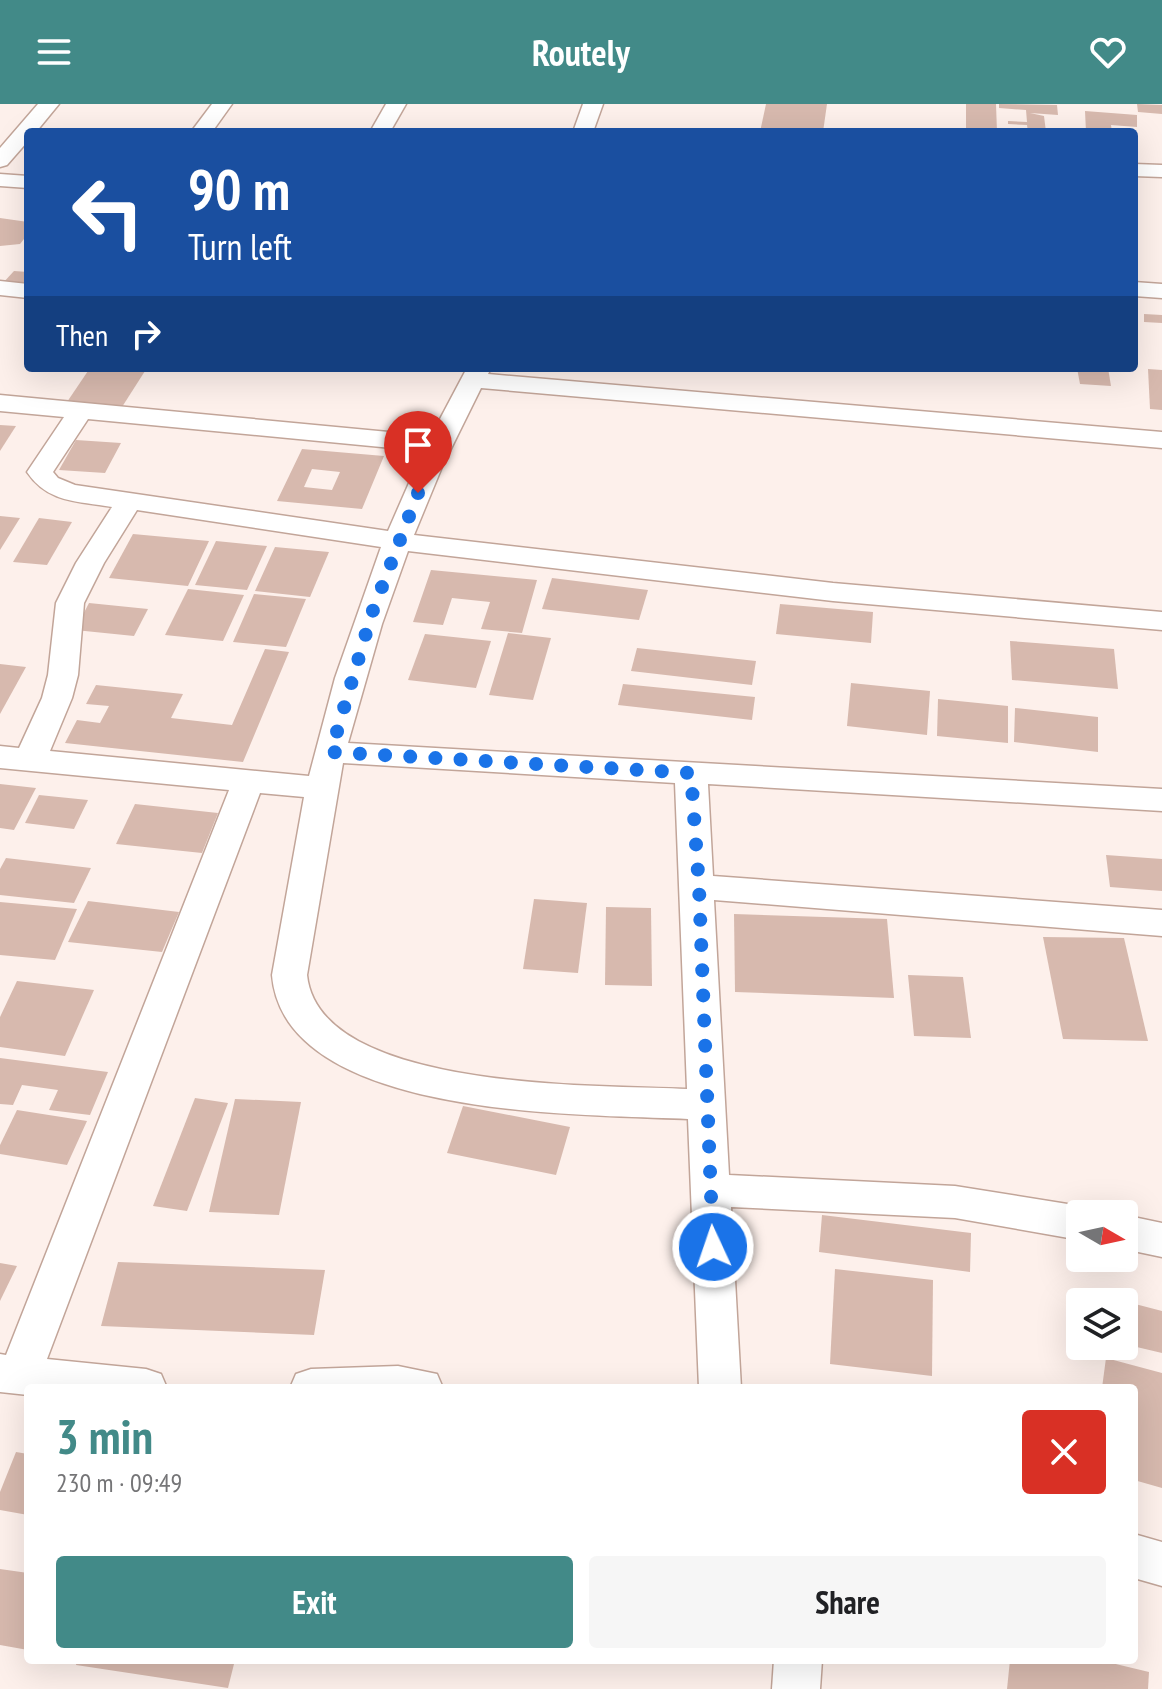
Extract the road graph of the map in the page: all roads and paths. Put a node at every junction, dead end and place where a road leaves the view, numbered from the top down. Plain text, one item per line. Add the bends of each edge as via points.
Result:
1 (49, 104) edge
2 (222, 104) edge
3 (396, 104) edge
4 (593, 104) edge
5 (28, 128) edge
6 (204, 128) edge
7 (382, 128) edge
8 (584, 128) edge
9 (24, 133) edge
10 (0, 161) edge
11 (1138, 170) edge
12 (1162, 171) edge
13 (0, 180) edge
14 (24, 182) edge
15 (0, 288) edge
16 (1138, 289) edge
17 (24, 291) edge
18 (1162, 291) edge
19 (475, 374) edge
20 (0, 403) edge
21 (81, 411) junction
22 (1162, 440) edge
23 (439, 445) junction
24 (129, 501) junction
25 (397, 541) junction
26 (1162, 621) edge
27 (331, 752) junction
28 (15, 758) edge
29 (691, 773) junction
30 (248, 781) junction
31 (322, 788) junction
32 (1162, 800) edge
33 (699, 887) junction
34 (1162, 923) edge
35 (706, 1105) junction
36 (710, 1190) junction
37 (1066, 1221) edge
38 (1138, 1235) edge
39 (1162, 1240) edge
40 (10, 1374) edge
41 (107, 1384) edge
42 (720, 1384) edge
43 (1138, 1557) edge
44 (1162, 1564) edge
45 (798, 1664) edge
46 (796, 1689) edge

1 - 5 street
2 - 6 street
3 - 7 street
4 - 8 street
9 - 10 street
11 - 12 street
13 - 14 street
15 - 17 street
16 - 18 street
19 - 22 street
19 - 23 street
20 - 21 street
21 - 23 street
21 - 24 street via 40,472 49,484 69,492
23 - 25 street
24 - 25 street
24 - 28 street via 70,603 57,698
25 - 26 street via 833,592
25 - 27 street
27 - 29 street
27 - 31 street
28 - 30 street
29 - 32 street
29 - 33 street
30 - 31 street
30 - 40 street
31 - 35 street via 289,981 304,1018 333,1045 374,1069 489,1092
33 - 34 street
33 - 35 street
35 - 36 street
36 - 37 street via 955,1202
36 - 42 street
38 - 39 street
40 - 41 street
43 - 44 street
45 - 46 street

